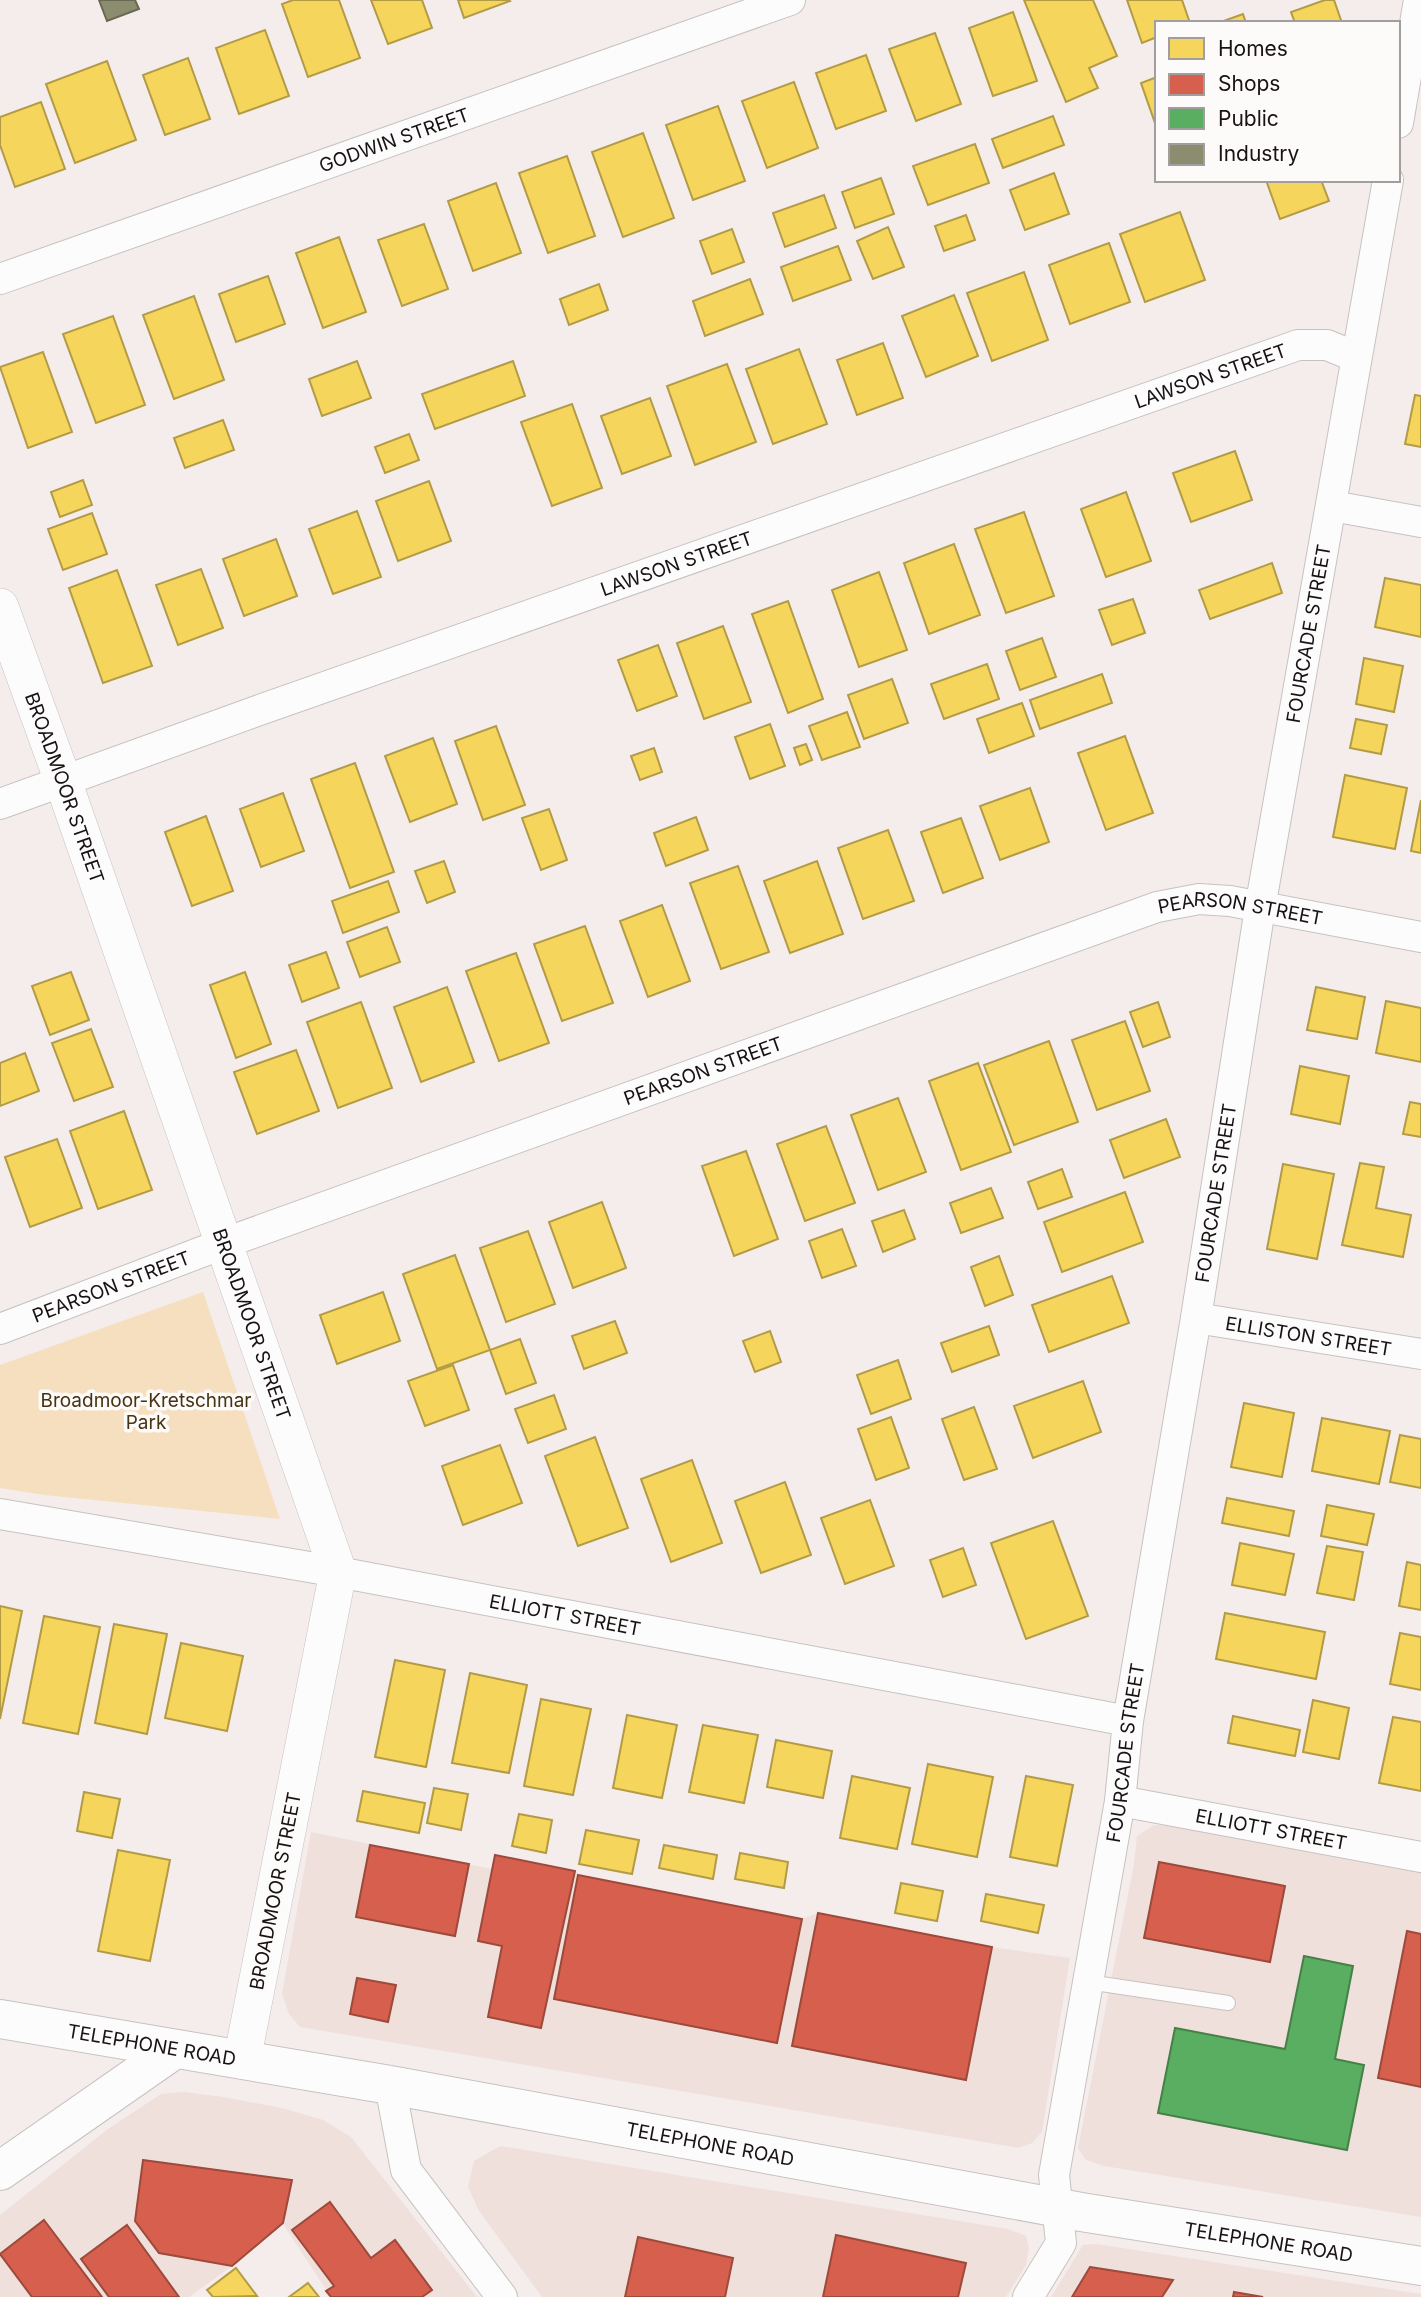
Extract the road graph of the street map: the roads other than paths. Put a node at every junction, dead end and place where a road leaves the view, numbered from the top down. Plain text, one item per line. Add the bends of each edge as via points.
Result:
1 (790, 0) edge
2 (1419, 0) edge
3 (1407, 107) edge
4 (1388, 182) edge
5 (0, 279) edge
6 (1356, 357) junction
7 (1332, 506) junction
8 (1421, 522) edge
9 (0, 607) edge
10 (63, 781) junction
11 (0, 804) edge
12 (1260, 908) junction
13 (1421, 937) edge
14 (225, 1243) junction
15 (1196, 1318) junction
16 (0, 1329) edge
17 (1421, 1354) edge
18 (0, 1514) edge
19 (338, 1572) junction
20 (1128, 1721) junction
21 (1120, 1801) junction
22 (1421, 1857) edge
23 (1088, 1982) junction
24 (1228, 2003) dead end
25 (0, 2019) edge
26 (175, 2049) junction
27 (242, 2060) junction
28 (390, 2085) junction
29 (0, 2171) edge
30 (1056, 2206) junction
31 (1421, 2266) edge
32 (502, 2297) edge
33 (1028, 2297) edge

1 - 5 street, GODWIN STREET
2 - 3 street
4 - 6 street, FOURCADE STREET
6 - 7 street, FOURCADE STREET
6 - 10 street, LAWSON STREET via 1327,345 1298,345
7 - 8 street
7 - 12 street, FOURCADE STREET
9 - 10 street, BROADMOOR STREET
10 - 11 street, LAWSON STREET
10 - 14 street, BROADMOOR STREET
12 - 13 street, PEARSON STREET
12 - 14 street, PEARSON STREET via 1199,899 1157,907
12 - 15 street, FOURCADE STREET
14 - 16 street, PEARSON STREET
14 - 19 street, BROADMOOR STREET
15 - 17 street, ELLISTON STREET
15 - 20 street, FOURCADE STREET
18 - 19 street, ELLIOTT STREET
19 - 20 street, ELLIOTT STREET
19 - 27 street, BROADMOOR STREET
20 - 21 street, FOURCADE STREET
21 - 22 street, ELLIOTT STREET
21 - 23 street, FOURCADE STREET
23 - 24 lane
23 - 30 street, FOURCADE STREET via 1054,2175
25 - 26 main road, TELEPHONE ROAD
26 - 27 main road, TELEPHONE ROAD
26 - 29 main road
27 - 28 main road, TELEPHONE ROAD
28 - 30 main road, TELEPHONE ROAD
28 - 32 street via 406,2170
30 - 31 main road, TELEPHONE ROAD
30 - 33 street, FOURCADE STREET via 1061,2243

